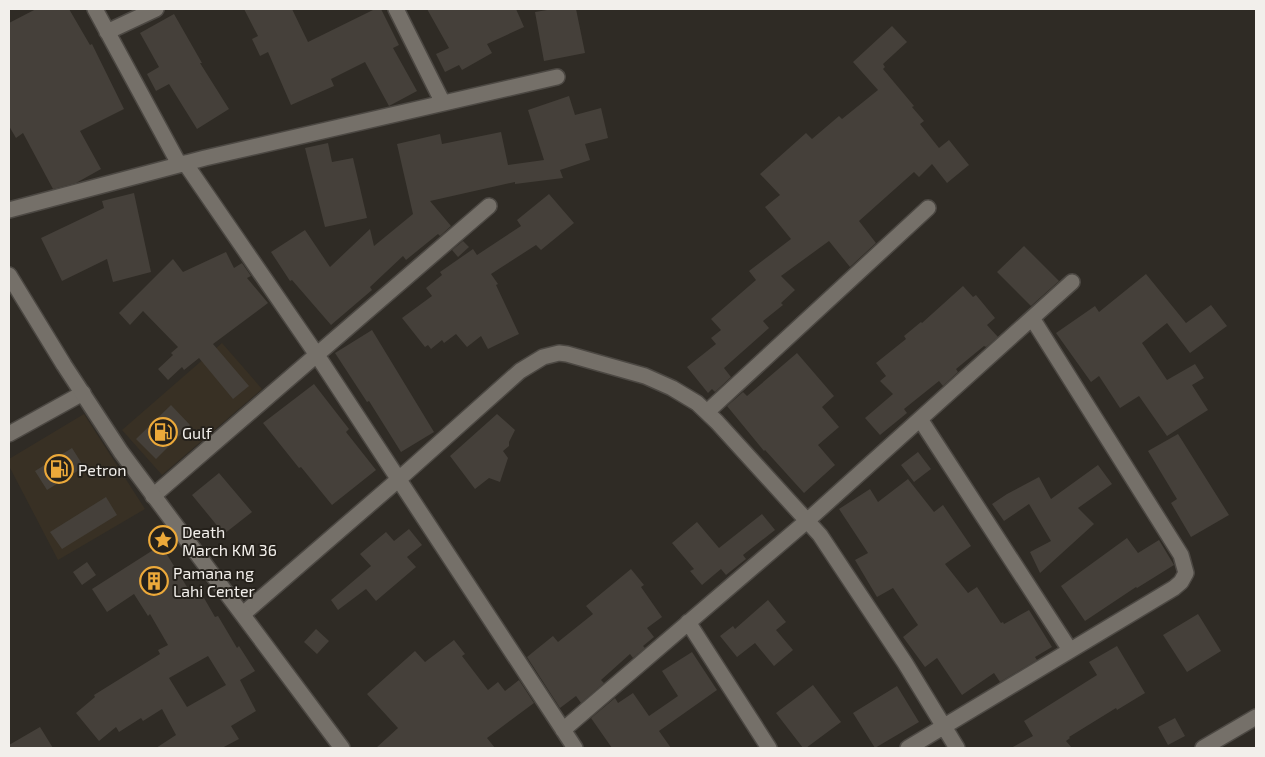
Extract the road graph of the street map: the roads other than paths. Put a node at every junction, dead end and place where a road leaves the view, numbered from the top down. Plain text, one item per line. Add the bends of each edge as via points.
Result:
1 (95, 9) edge
2 (156, 9) edge
3 (396, 9) edge
4 (107, 32) junction
5 (557, 77) dead end
6 (444, 103) junction
7 (182, 164) junction
8 (489, 206) dead end
9 (928, 208) dead end
10 (9, 210) edge
11 (9, 275) edge
12 (1072, 282) dead end
13 (1032, 318) junction
14 (317, 355) junction
15 (83, 393) junction
16 (707, 412) junction
17 (920, 419) junction
18 (9, 434) edge
19 (398, 479) junction
20 (153, 496) junction
21 (808, 520) junction
22 (243, 614) junction
23 (688, 622) junction
24 (1070, 650) junction
25 (1256, 716) edge
26 (944, 727) junction
27 (563, 730) junction
28 (342, 748) edge
29 (575, 748) edge
30 (769, 748) edge
31 (908, 748) edge
32 (957, 748) edge
33 (1203, 748) edge

1 - 4 street
2 - 4 street
3 - 6 street
4 - 7 street
5 - 6 street
6 - 7 street
7 - 10 street
7 - 14 street
8 - 14 street
9 - 16 street
11 - 15 street
12 - 13 street
13 - 17 street
13 - 24 street via 1186,567 1184,577 1174,588
14 - 19 street
14 - 20 street
15 - 18 street
15 - 20 street
16 - 19 street via 689,398 645,376 578,356 552,354 520,370
16 - 21 street
17 - 21 street
17 - 24 street
19 - 22 street
19 - 27 street
20 - 22 street
21 - 23 street
21 - 26 street
22 - 28 street
23 - 27 street
23 - 30 street
24 - 26 street
25 - 33 street
26 - 31 street
26 - 32 street
27 - 29 street

